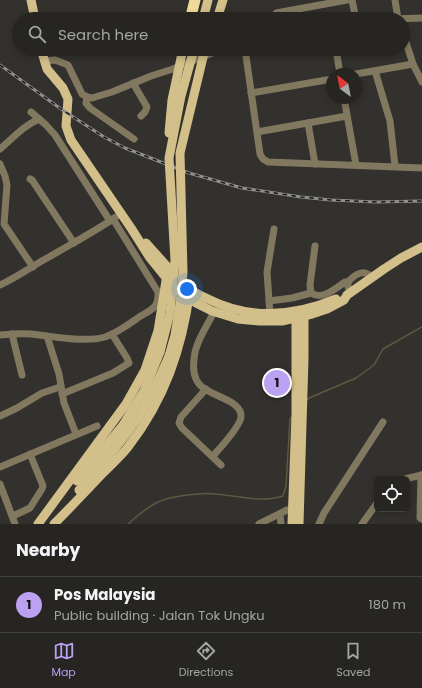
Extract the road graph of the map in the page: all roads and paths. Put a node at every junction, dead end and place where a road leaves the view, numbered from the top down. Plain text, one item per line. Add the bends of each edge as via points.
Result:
1 (31, 0) edge
2 (196, 0) edge
3 (208, 0) edge
4 (218, 0) edge
5 (223, 0) edge
6 (347, 0) edge
7 (352, 0) edge
8 (395, 0) edge
9 (34, 12) edge
10 (192, 12) edge
11 (205, 12) edge
12 (215, 12) edge
13 (219, 12) edge
14 (281, 12) edge
15 (354, 12) edge
16 (396, 12) edge
17 (410, 18) edge
18 (422, 18) edge
19 (410, 53) edge
20 (43, 56) edge
21 (181, 56) edge
22 (192, 56) edge
23 (203, 56) edge
24 (205, 56) edge
25 (246, 56) edge
26 (337, 56) edge
27 (44, 61) junction
28 (414, 64) junction
29 (339, 68) edge
30 (375, 71) junction
31 (362, 73) edge
32 (326, 79) edge
33 (422, 82) edge
34 (133, 83) junction
35 (251, 93) junction
36 (87, 97) junction
37 (345, 104) edge
38 (31, 112) dead end
39 (141, 116) dead end
40 (347, 116) junction
41 (39, 119) junction
42 (308, 123) junction
43 (257, 132) junction
44 (134, 138) dead end
45 (0, 149) edge
46 (169, 158) junction
47 (0, 164) edge
48 (315, 164) junction
49 (356, 165) junction
50 (395, 166) junction
51 (422, 168) edge
52 (30, 179) dead end
53 (105, 189) junction
54 (94, 196) junction
55 (121, 214) junction
56 (112, 220) junction
57 (131, 228) junction
58 (274, 229) dead end
59 (74, 243) junction
60 (315, 246) dead end
61 (422, 247) edge
62 (150, 258) junction
63 (140, 264) junction
64 (33, 267) junction
65 (167, 273) junction
66 (372, 278) junction
67 (348, 282) junction
68 (0, 285) edge
69 (311, 293) junction
70 (190, 294) junction
71 (349, 294) junction
72 (269, 301) junction
73 (204, 307) junction
74 (214, 312) junction
75 (270, 314) junction
76 (300, 314) junction
77 (186, 318) junction
78 (160, 319) junction
79 (282, 320) junction
80 (12, 334) junction
81 (112, 334) junction
82 (0, 335) edge
83 (47, 336) junction
84 (296, 338) junction
85 (164, 354) junction
86 (22, 375) dead end
87 (206, 389) junction
88 (61, 390) junction
89 (299, 410) junction
90 (0, 416) edge
91 (383, 422) dead end
92 (97, 426) dead end
93 (76, 434) junction
94 (30, 454) junction
95 (213, 456) junction
96 (221, 465) dead end
97 (0, 467) edge
98 (422, 475) edge
99 (410, 478) edge
100 (0, 484) edge
101 (374, 507) edge
102 (290, 510) junction
103 (280, 514) junction
104 (13, 516) junction
105 (421, 519) edge
106 (15, 524) edge
107 (39, 524) edge
108 (50, 524) edge
109 (54, 524) edge
110 (259, 524) edge
111 (281, 524) edge
112 (292, 524) edge
113 (299, 524) edge
114 (319, 524) edge
115 (362, 524) edge

1 - 9 main road
2 - 10 highway
3 - 11 main road
4 - 12 main road
5 - 13 main road
6 - 14 street
7 - 15 street
8 - 16 street
17 - 18 street
19 - 28 street
20 - 27 main road
21 - 46 main road, bridge via 172,100
22 - 46 main road, bridge
23 - 85 main road, bridge via 180,153 183,272 175,335
24 - 34 street
25 - 35 street
26 - 29 street
27 - 36 street via 55,60 68,65 79,89
27 - 53 main road via 68,99 66,126 71,140
28 - 30 street
28 - 33 street
30 - 31 street
30 - 50 street via 390,121
32 - 35 street
34 - 36 street via 99,96
34 - 39 street via 146,107
35 - 43 street
36 - 44 street via 86,103 90,108
37 - 40 street
38 - 41 street
40 - 42 street
40 - 49 street
41 - 45 street via 29,123
41 - 54 street via 55,135
42 - 43 street
42 - 48 street
43 - 48 street via 263,160
46 - 85 main road, bridge via 175,260
47 - 64 street via 6,185 4,224
48 - 49 street
49 - 50 street
50 - 51 street
52 - 59 street
53 - 54 street
53 - 55 main road
54 - 56 street
55 - 56 street
55 - 57 main road
56 - 59 street
56 - 63 street
57 - 62 main road
57 - 65 main road
58 - 72 street via 267,272
59 - 64 street
60 - 69 street
61 - 66 main road
62 - 63 street
62 - 65 main road
63 - 81 street via 158,292 156,306
64 - 68 street
65 - 70 main road
65 - 78 main road
66 - 67 street via 367,272 354,276
66 - 71 main road
67 - 69 street via 321,296
67 - 71 street
69 - 72 street
70 - 73 main road
70 - 75 main road via 230,309
70 - 77 main road
71 - 76 main road via 335,306
72 - 75 street
73 - 74 main road
73 - 77 main road
74 - 79 main road via 238,319
74 - 87 street via 198,343 194,358 196,380
75 - 76 main road
76 - 79 main road
76 - 84 main road
76 - 89 main road
77 - 78 main road via 182,311 168,309
77 - 109 main road via 176,358 164,387 140,429 127,448
78 - 107 main road via 145,370 126,404
79 - 84 main road
80 - 82 street
80 - 83 street
80 - 86 street
81 - 83 street via 84,338
81 - 88 street via 129,363 112,373
83 - 88 street via 59,374
84 - 89 main road
85 - 107 main road via 123,424
85 - 108 main road via 154,390 140,415
87 - 95 street via 181,417 179,423
87 - 95 street via 236,405 241,411 242,418
88 - 90 street via 42,393
88 - 93 street
89 - 102 main road
89 - 113 main road
91 - 114 street
92 - 93 street
93 - 94 street
94 - 97 street
94 - 104 street via 43,486 30,508
95 - 96 street
98 - 99 street
98 - 105 street
100 - 104 street
101 - 115 street
102 - 103 street
102 - 112 main road
103 - 110 street
103 - 111 street
104 - 106 street

